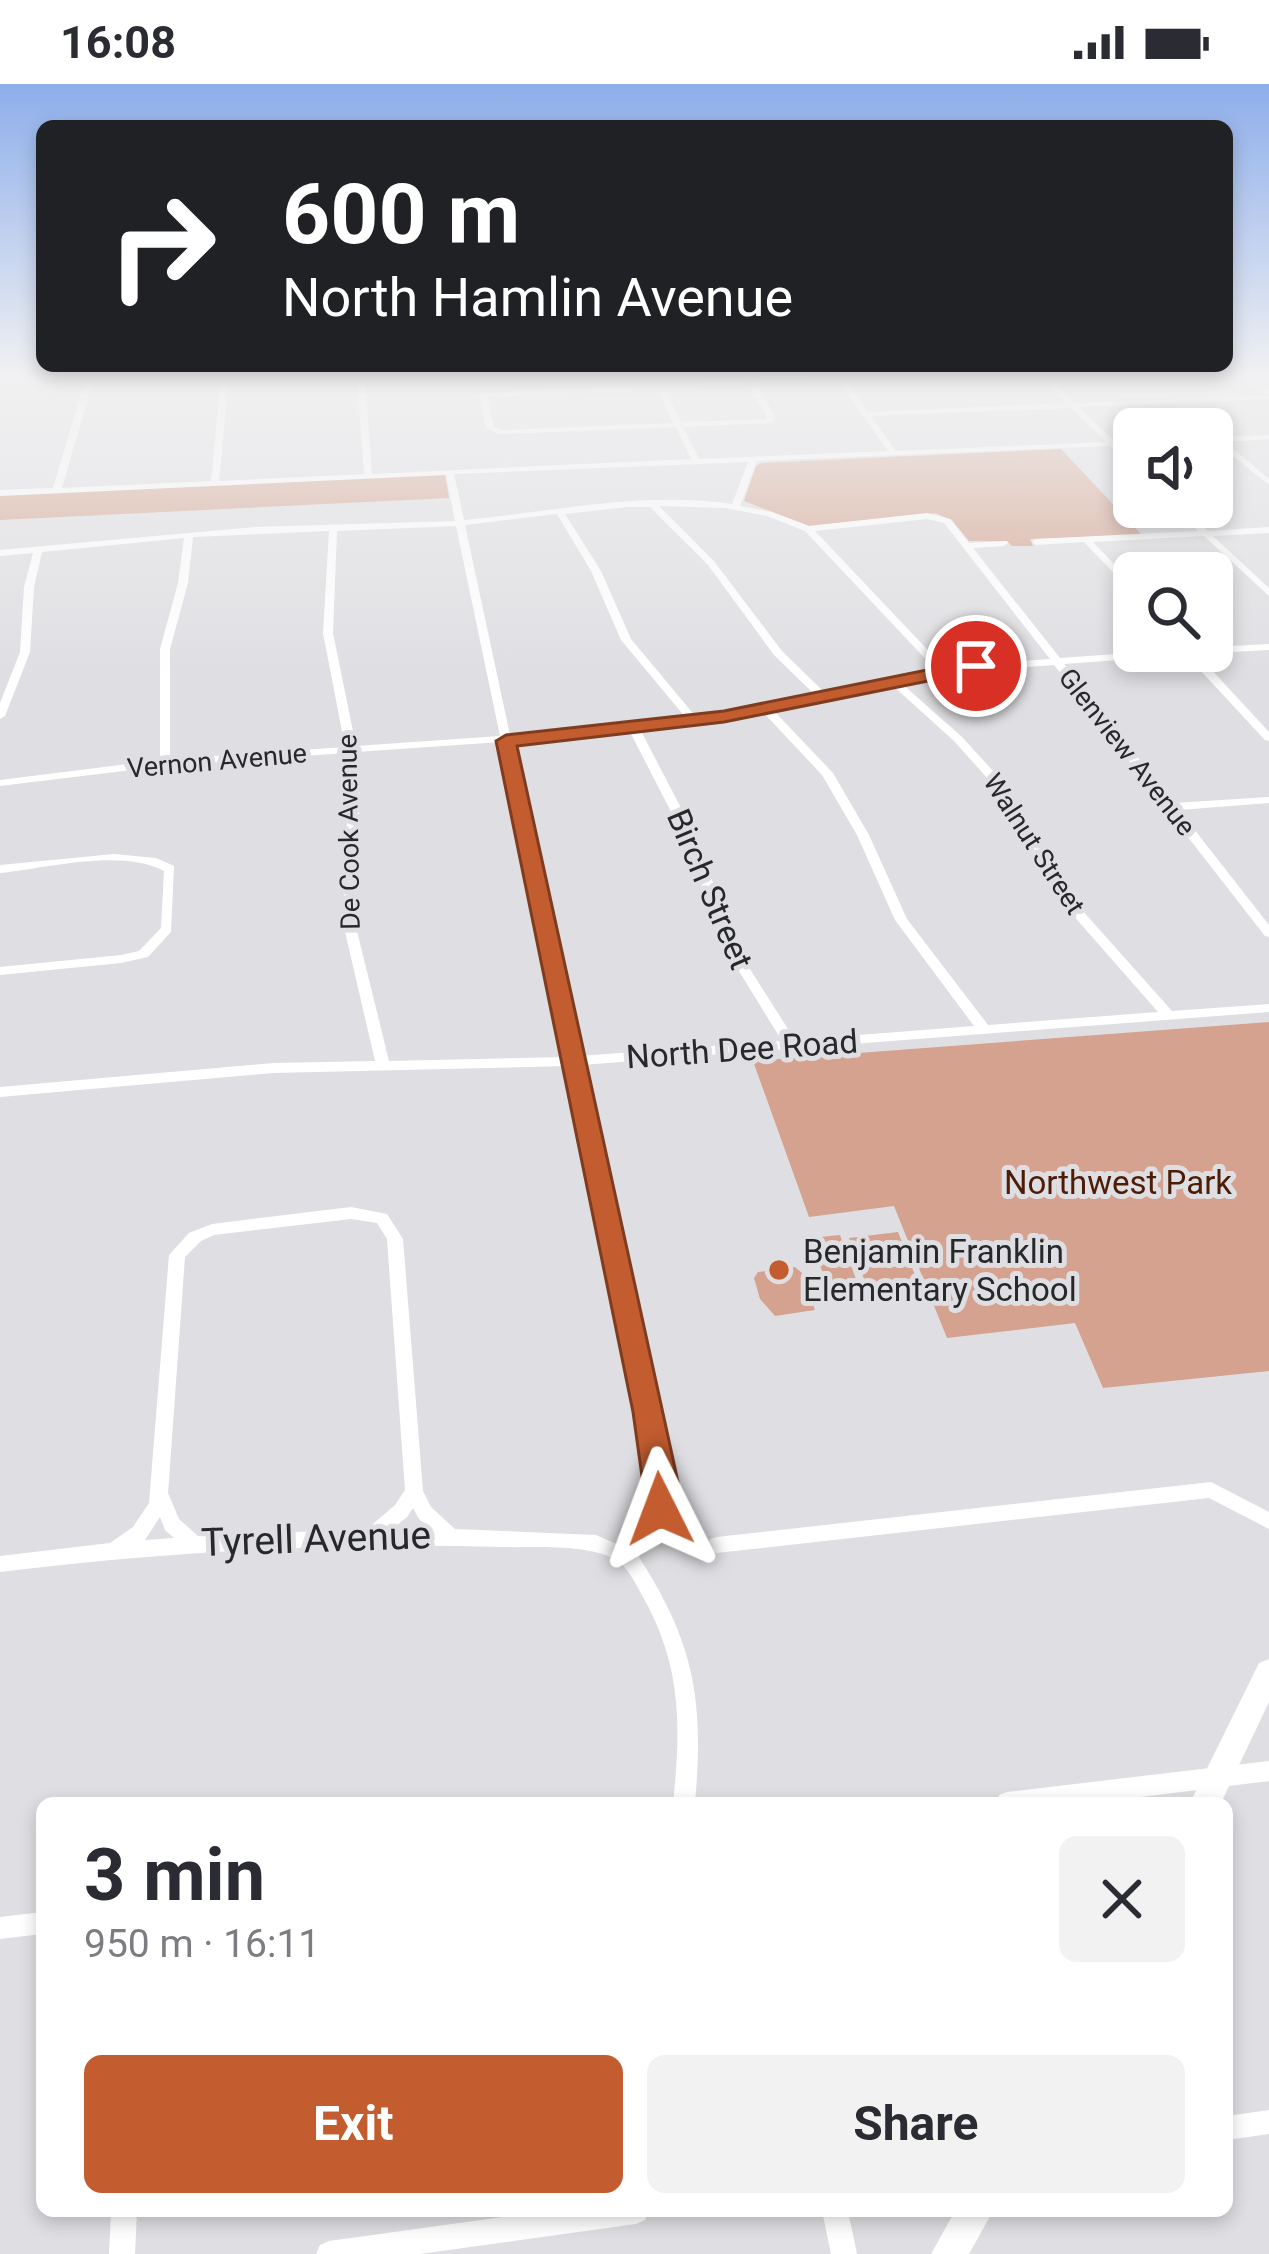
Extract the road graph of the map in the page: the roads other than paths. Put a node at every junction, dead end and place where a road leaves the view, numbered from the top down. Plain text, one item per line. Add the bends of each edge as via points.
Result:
1 (60, 478) edge
2 (215, 478) edge
3 (318, 478) edge
4 (447, 478) edge
5 (746, 478) edge
6 (215, 483) junction
7 (57, 490) junction
8 (0, 493) edge
9 (654, 506) junction
10 (736, 506) junction
11 (561, 514) junction
12 (458, 523) junction
13 (334, 528) junction
14 (1201, 528) edge
15 (808, 530) junction
16 (1269, 530) edge
17 (1207, 534) junction
18 (189, 535) junction
19 (1087, 540) junction
20 (1036, 542) dead end
21 (1004, 543) dead end
22 (966, 546) junction
23 (38, 549) junction
24 (0, 553) edge
25 (1113, 568) edge
26 (1269, 593) edge
27 (1269, 647) edge
28 (1233, 649) edge
29 (1113, 656) edge
30 (1055, 659) junction
31 (941, 670) junction
32 (1208, 672) edge
33 (892, 680) junction
34 (821, 695) junction
35 (766, 709) junction
36 (0, 716) edge
37 (694, 722) junction
38 (634, 729) junction
39 (1269, 738) edge
40 (506, 741) junction
41 (352, 751) junction
42 (165, 763) junction
43 (0, 783) edge
44 (1269, 800) edge
45 (1171, 807) junction
46 (0, 869) edge
47 (1269, 933) edge
48 (0, 971) edge
49 (1269, 1008) edge
50 (1168, 1016) junction
51 (984, 1030) junction
52 (791, 1046) junction
53 (577, 1061) junction
54 (383, 1064) junction
55 (0, 1092) edge
56 (161, 1484) junction
57 (414, 1491) junction
58 (1269, 1520) edge
59 (372, 1534) junction
60 (448, 1534) junction
61 (194, 1544) junction
62 (717, 1546) dead end
63 (114, 1551) junction
64 (628, 1557) junction
65 (0, 1564) edge
66 (1269, 1672) edge
67 (1269, 1771) edge
68 (1212, 1790) edge
69 (684, 1797) edge
70 (1102, 1797) edge
71 (36, 1924) edge
72 (0, 1928) edge
73 (1269, 2122) edge
74 (1233, 2127) edge
75 (124, 2217) edge
76 (593, 2217) edge
77 (836, 2217) edge
78 (971, 2217) edge
79 (122, 2254) edge
80 (329, 2254) edge
81 (844, 2254) edge
82 (949, 2254) edge

1 - 7 street
2 - 6 street
3 - 6 street
4 - 12 street
5 - 10 street
6 - 7 street
7 - 8 street
9 - 10 street
9 - 11 street
9 - 34 street
10 - 15 street
11 - 12 street
11 - 37 street via 626,640
12 - 13 street
12 - 40 street
13 - 18 street
13 - 41 street, De Cook Avenue via 328,633
14 - 17 street
15 - 22 street, Glenview Avenue via 939,516
15 - 31 street
16 - 17 street
17 - 19 street
17 - 26 street
18 - 23 street
18 - 42 street via 165,649
19 - 20 street
19 - 25 street
21 - 22 street
22 - 30 street, Glenview Avenue
23 - 24 street
23 - 36 street via 25,652
27 - 28 street
29 - 30 street, Vernon Avenue
30 - 31 street, Vernon Avenue
30 - 45 street, Glenview Avenue
31 - 33 street, Vernon Avenue
32 - 39 street
33 - 34 street, Vernon Avenue
33 - 50 street, Walnut Street via 1000,786 1076,911
34 - 35 street, Vernon Avenue
35 - 37 street, Vernon Avenue
35 - 51 street via 839,791 901,920
37 - 38 street, Vernon Avenue
38 - 40 street, Vernon Avenue
38 - 52 street, Birch Street via 687,831 735,955
40 - 41 street, Vernon Avenue
40 - 53 street
41 - 42 street, Vernon Avenue
41 - 54 street, De Cook Avenue via 349,923
42 - 43 street, Vernon Avenue
44 - 45 street
45 - 47 street, Glenview Avenue
46 - 48 street via 147,857 170,869 167,929 143,954
49 - 50 street, North Dee Road
50 - 51 street, North Dee Road
51 - 52 street, North Dee Road
52 - 53 street, North Dee Road
53 - 54 street, North Dee Road
53 - 64 street via 661,1482 660,1509
54 - 55 street, North Dee Road
56 - 57 street via 176,1256 212,1230 371,1214 395,1239
56 - 61 street via 166,1514
56 - 63 street via 148,1524
57 - 59 street
57 - 60 street
58 - 62 street via 1211,1490
59 - 60 street, Tyrell Avenue
59 - 61 street, Tyrell Avenue
60 - 64 street, Tyrell Avenue via 596,1543
61 - 63 street, Tyrell Avenue
63 - 65 street, Tyrell Avenue
64 - 69 street via 675,1637 686,1677
66 - 68 main road
67 - 68 street
68 - 70 street
71 - 72 street
73 - 74 street
75 - 79 street
76 - 80 street
77 - 81 street
78 - 82 main road

